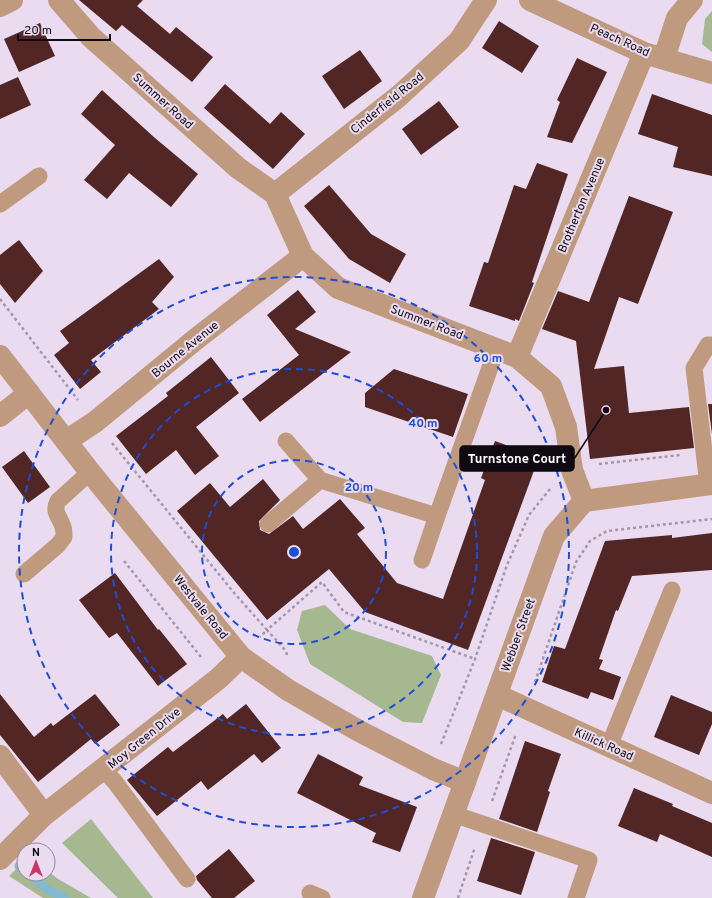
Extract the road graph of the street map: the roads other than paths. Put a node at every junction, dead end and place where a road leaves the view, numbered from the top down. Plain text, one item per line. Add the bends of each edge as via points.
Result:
1 (12, 0) edge
2 (59, 0) edge
3 (486, 0) edge
4 (530, 0) edge
5 (692, 0) edge
6 (0, 6) edge
7 (654, 56) junction
8 (712, 73) edge
9 (39, 176) dead end
10 (275, 194) junction
11 (0, 204) edge
12 (303, 256) junction
13 (712, 345) edge
14 (497, 348) junction
15 (0, 356) edge
16 (517, 356) junction
17 (29, 393) junction
18 (0, 416) edge
19 (66, 441) junction
20 (286, 441) dead end
21 (90, 472) junction
22 (320, 480) junction
23 (710, 485) edge
24 (584, 501) junction
25 (437, 516) junction
26 (268, 524) dead end
27 (422, 560) dead end
28 (24, 574) dead end
29 (672, 590) dead end
30 (241, 657) junction
31 (497, 695) junction
32 (609, 746) junction
33 (0, 756) edge
34 (104, 770) junction
35 (465, 782) junction
36 (712, 793) edge
37 (453, 814) junction
38 (44, 815) junction
39 (0, 859) edge
40 (187, 880) dead end
41 (423, 898) edge
42 (576, 898) edge

1 - 6 street
2 - 10 street, Summer Road via 92,37 238,168
3 - 10 street, Cinderfield Road via 458,41 399,96
4 - 7 street, Peach Road
5 - 7 street, Brotherton Avenue via 677,18
7 - 8 street, Peach Road
7 - 16 street, Brotherton Avenue
9 - 11 lane
10 - 12 street
12 - 14 street, Summer Road via 338,288
12 - 19 street, Bourne Avenue via 95,422
13 - 23 lane via 708,345 694,368
14 - 16 street, Summer Road
14 - 25 lane
15 - 17 street, Westvale Road
16 - 24 street, Summer Road via 551,386 566,427 572,470
17 - 18 street
17 - 19 street, Westvale Road
19 - 21 street, Westvale Road
20 - 22 lane
21 - 28 lane via 55,506 64,537
21 - 30 street, Westvale Road
22 - 25 lane
22 - 26 lane
23 - 24 street
24 - 31 street, Webber Street via 554,536
25 - 27 lane
29 - 32 lane
30 - 34 street, Moy Green Drive via 218,679
30 - 35 street, Westvale Road via 288,690 359,731 433,769
31 - 32 street, Killick Road
31 - 35 street, Webber Street
32 - 36 street, Killick Road
33 - 38 street
34 - 38 street, Moy Green Drive
34 - 40 lane
35 - 37 street, Webber Street
37 - 41 street, Webber Street
37 - 42 lane via 589,860
38 - 39 street, Moy Green Drive

